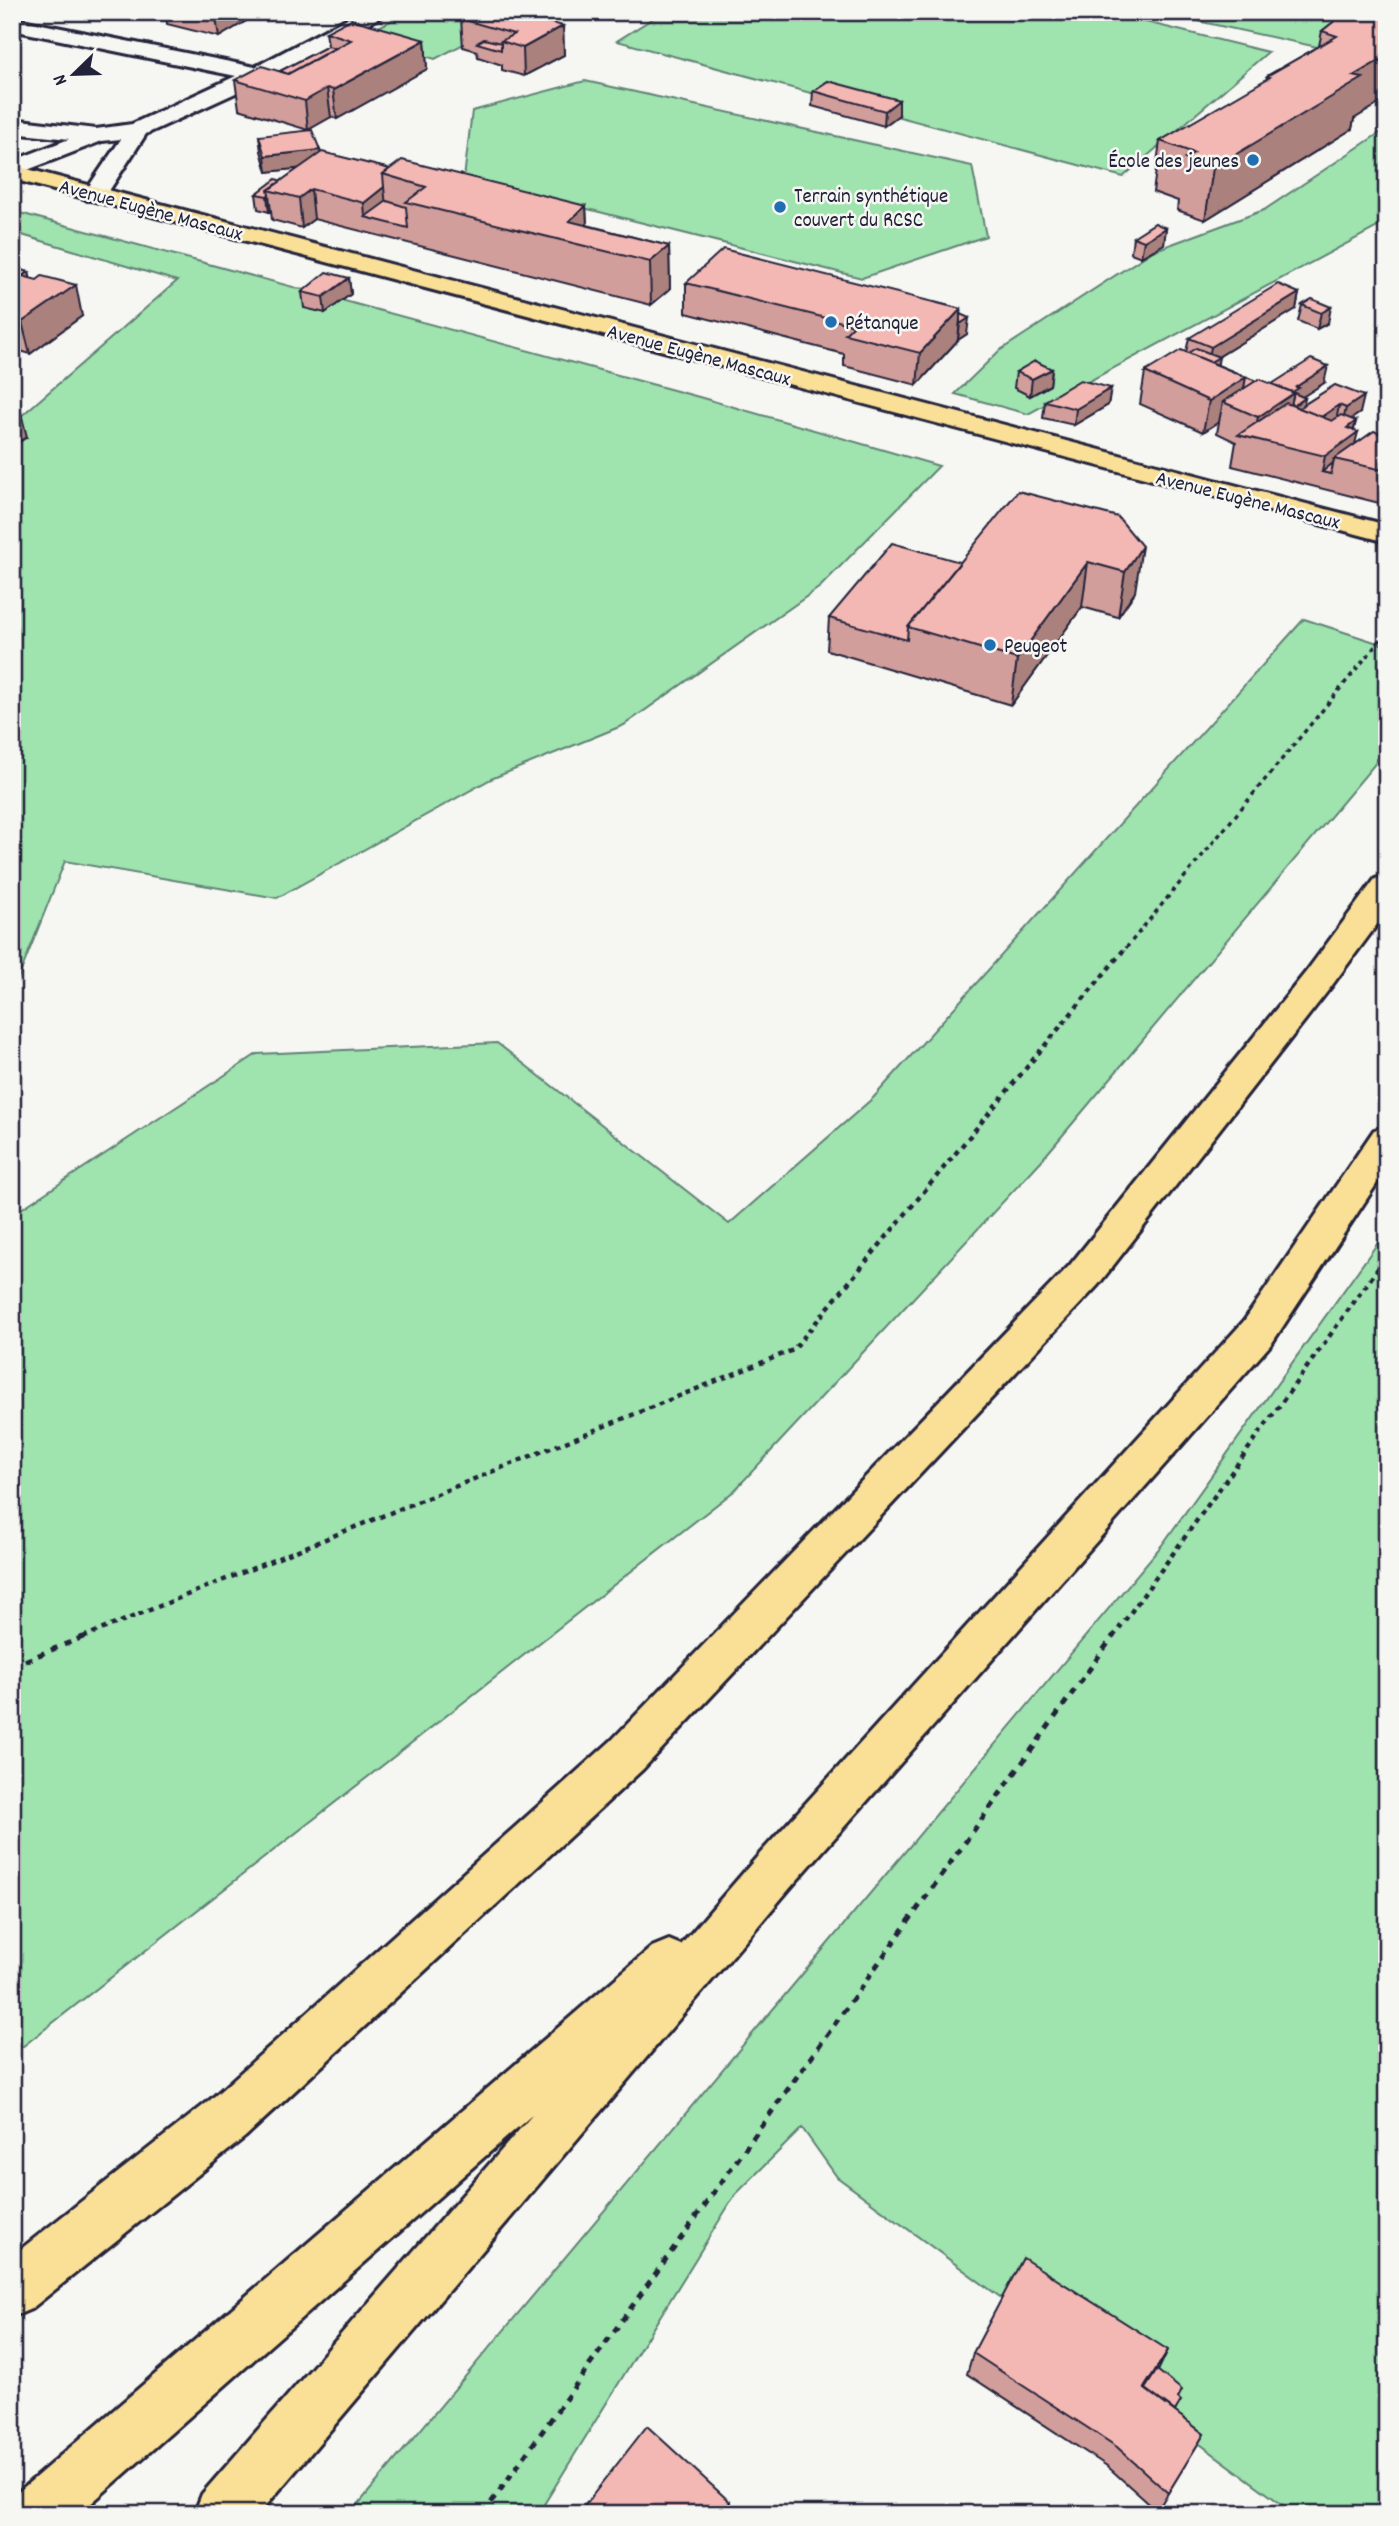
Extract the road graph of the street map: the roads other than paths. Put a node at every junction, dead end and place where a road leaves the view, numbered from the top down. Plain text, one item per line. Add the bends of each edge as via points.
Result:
1 (375, 12) edge
2 (12, 24) edge
3 (258, 74) junction
4 (12, 127) edge
5 (137, 130) junction
6 (98, 135) junction
7 (15, 176) edge
8 (95, 194) junction
9 (1380, 546) edge
10 (1387, 887) edge
11 (1387, 1139) edge
12 (774, 1872) junction
13 (12, 2290) edge
14 (36, 2514) edge
15 (222, 2514) edge

1 - 3 street
2 - 3 street
3 - 5 street
4 - 6 street
5 - 6 street
5 - 8 street
6 - 7 street
7 - 8 main road, Avenue Eugène Mascaux
8 - 9 main road, Avenue Eugène Mascaux via 1147,473
10 - 13 main road via 1084,1275 627,1755 227,2119
11 - 12 main road via 1258,1332
12 - 14 main road
12 - 15 main road

